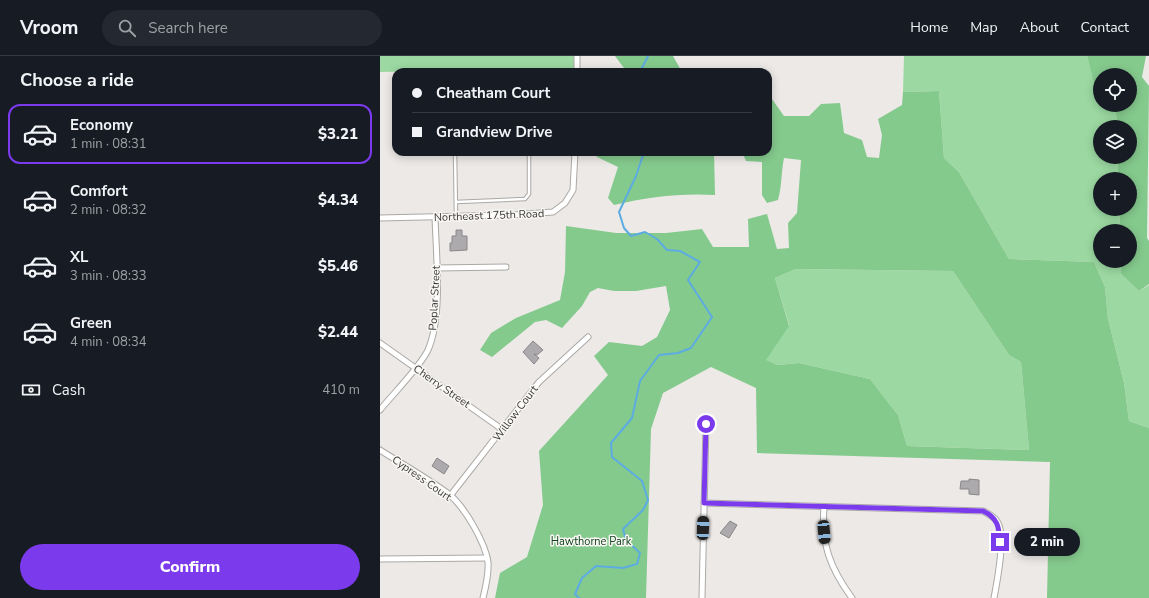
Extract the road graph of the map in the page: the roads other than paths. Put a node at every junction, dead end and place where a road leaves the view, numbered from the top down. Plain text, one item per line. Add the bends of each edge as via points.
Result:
1 (577, 56) edge
2 (577, 68) edge
3 (455, 156) edge
4 (528, 156) edge
5 (574, 156) edge
6 (456, 202) junction
7 (456, 216) junction
8 (435, 217) junction
9 (380, 218) edge
10 (436, 268) junction
11 (506, 268) dead end
12 (588, 337) dead end
13 (380, 343) edge
14 (415, 368) junction
15 (380, 410) edge
16 (706, 424) dead end
17 (503, 430) junction
18 (380, 450) edge
19 (450, 496) junction
20 (704, 503) junction
21 (824, 507) junction
22 (487, 558) junction
23 (380, 559) edge
24 (483, 598) edge
25 (702, 598) edge
26 (852, 598) edge
27 (994, 598) edge

1 - 2 street
3 - 6 lane
4 - 6 lane via 529,194 525,199
5 - 7 street, Northeast 175th Road via 573,190 565,203 553,212
6 - 7 lane
7 - 8 street, Northeast 175th Road
8 - 9 street, Northeast 175th Road
8 - 10 street, Poplar Street
10 - 11 street
10 - 14 street, Poplar Street via 435,321 432,338 427,352
12 - 17 street, Willow Court via 539,382
13 - 14 street, Cherry Street
14 - 15 street, Poplar Street
14 - 17 street, Cherry Street
16 - 20 street
17 - 19 street, Willow Court
18 - 19 street, Cypress Court
19 - 22 street, Cypress Court via 482,542
20 - 21 street
20 - 25 street
21 - 26 street via 825,543 831,565
21 - 27 street via 964,510 983,511 991,515 999,526 1000,542
22 - 23 street
22 - 24 street, Cypress Court via 487,584

